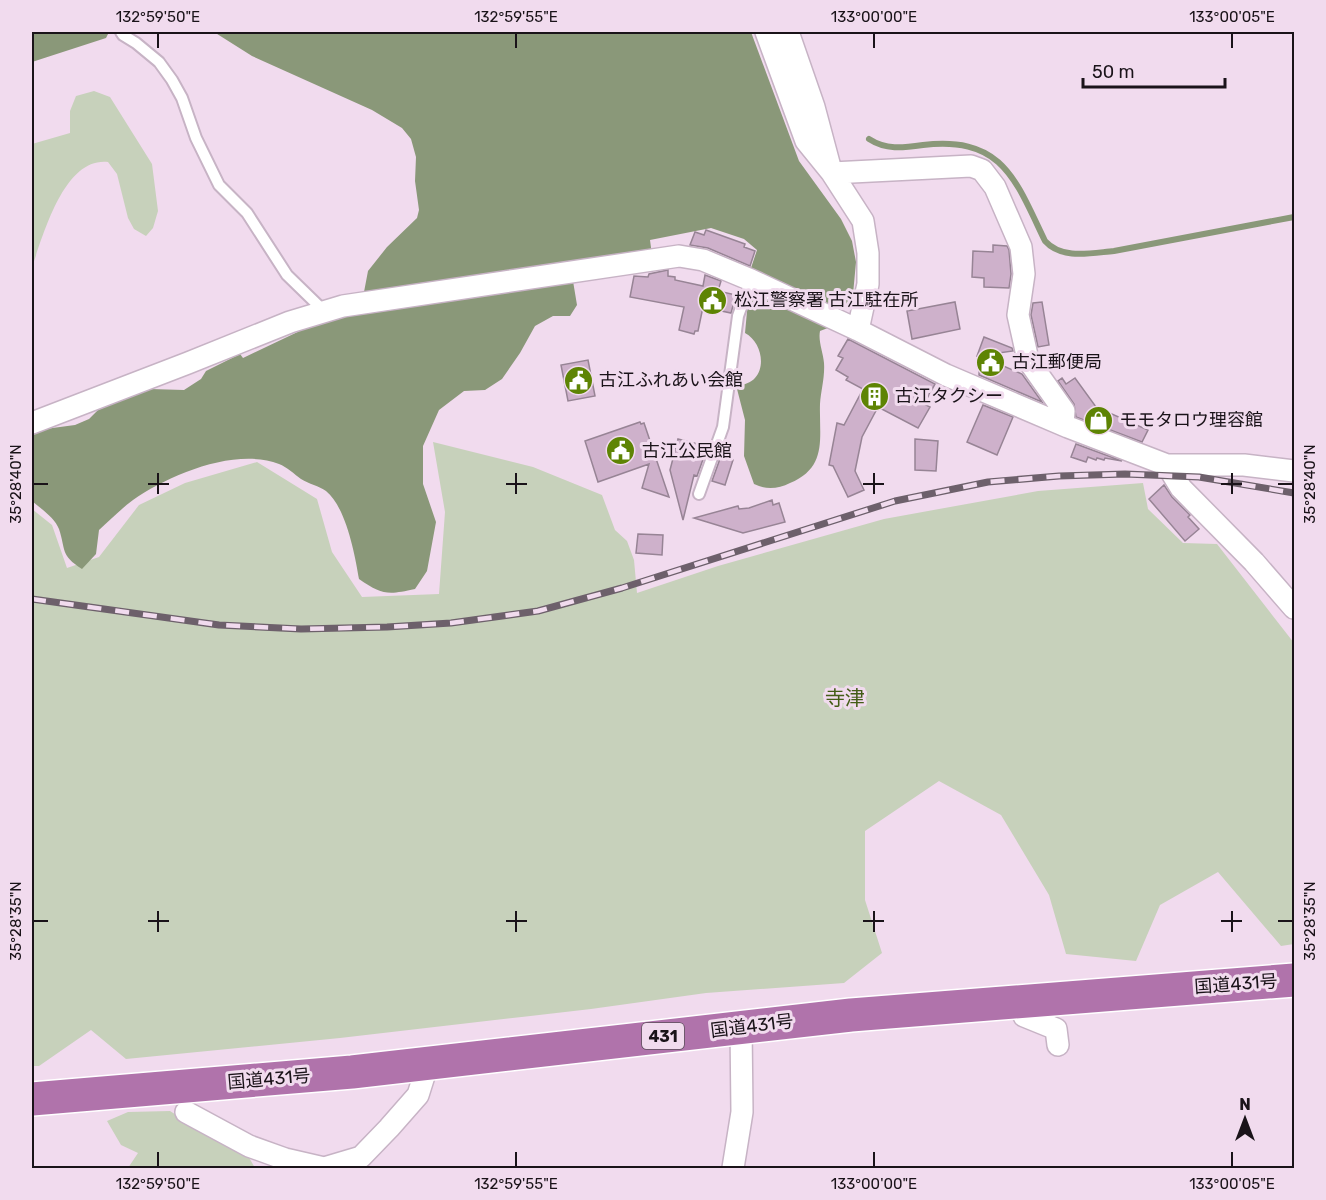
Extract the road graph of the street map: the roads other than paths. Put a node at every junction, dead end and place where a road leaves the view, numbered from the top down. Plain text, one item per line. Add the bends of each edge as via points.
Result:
1 (122, 32) edge
2 (766, 32) edge
3 (788, 32) edge
4 (832, 173) junction
5 (751, 280) junction
6 (324, 311) junction
7 (858, 330) junction
8 (32, 423) edge
9 (1063, 424) junction
10 (1167, 465) junction
11 (1294, 471) edge
12 (699, 494) dead end
13 (1294, 608) edge
14 (1294, 980) edge
15 (1018, 1000) junction
16 (741, 1028) junction
17 (1058, 1045) dead end
18 (422, 1064) junction
19 (32, 1099) edge
20 (186, 1113) dead end
21 (249, 1146) junction
22 (264, 1168) edge
23 (733, 1168) edge

1 - 6 lane via 159,62 182,98 219,185 247,213 287,275
2 - 4 street via 806,141
3 - 4 street
4 - 7 street via 863,221 868,284
4 - 9 street via 970,166 982,170 995,187 1021,247 1024,274 1018,315 1028,360 1064,411
5 - 6 street via 703,260 679,256
5 - 7 street
5 - 12 lane via 738,316 723,427
6 - 8 street
7 - 9 street via 946,375
9 - 10 street
10 - 11 street via 1244,465
10 - 13 street via 1180,488
14 - 15 highway, 国道431号 / 431
15 - 16 highway, 国道431号 / 431
15 - 17 street via 1024,1016 1056,1029
16 - 18 highway, 国道431号 / 431
16 - 23 street via 742,1112
18 - 19 highway, 国道431号 / 431
18 - 21 street via 424,1076 418,1095 361,1157 324,1168
20 - 21 street
21 - 22 street

